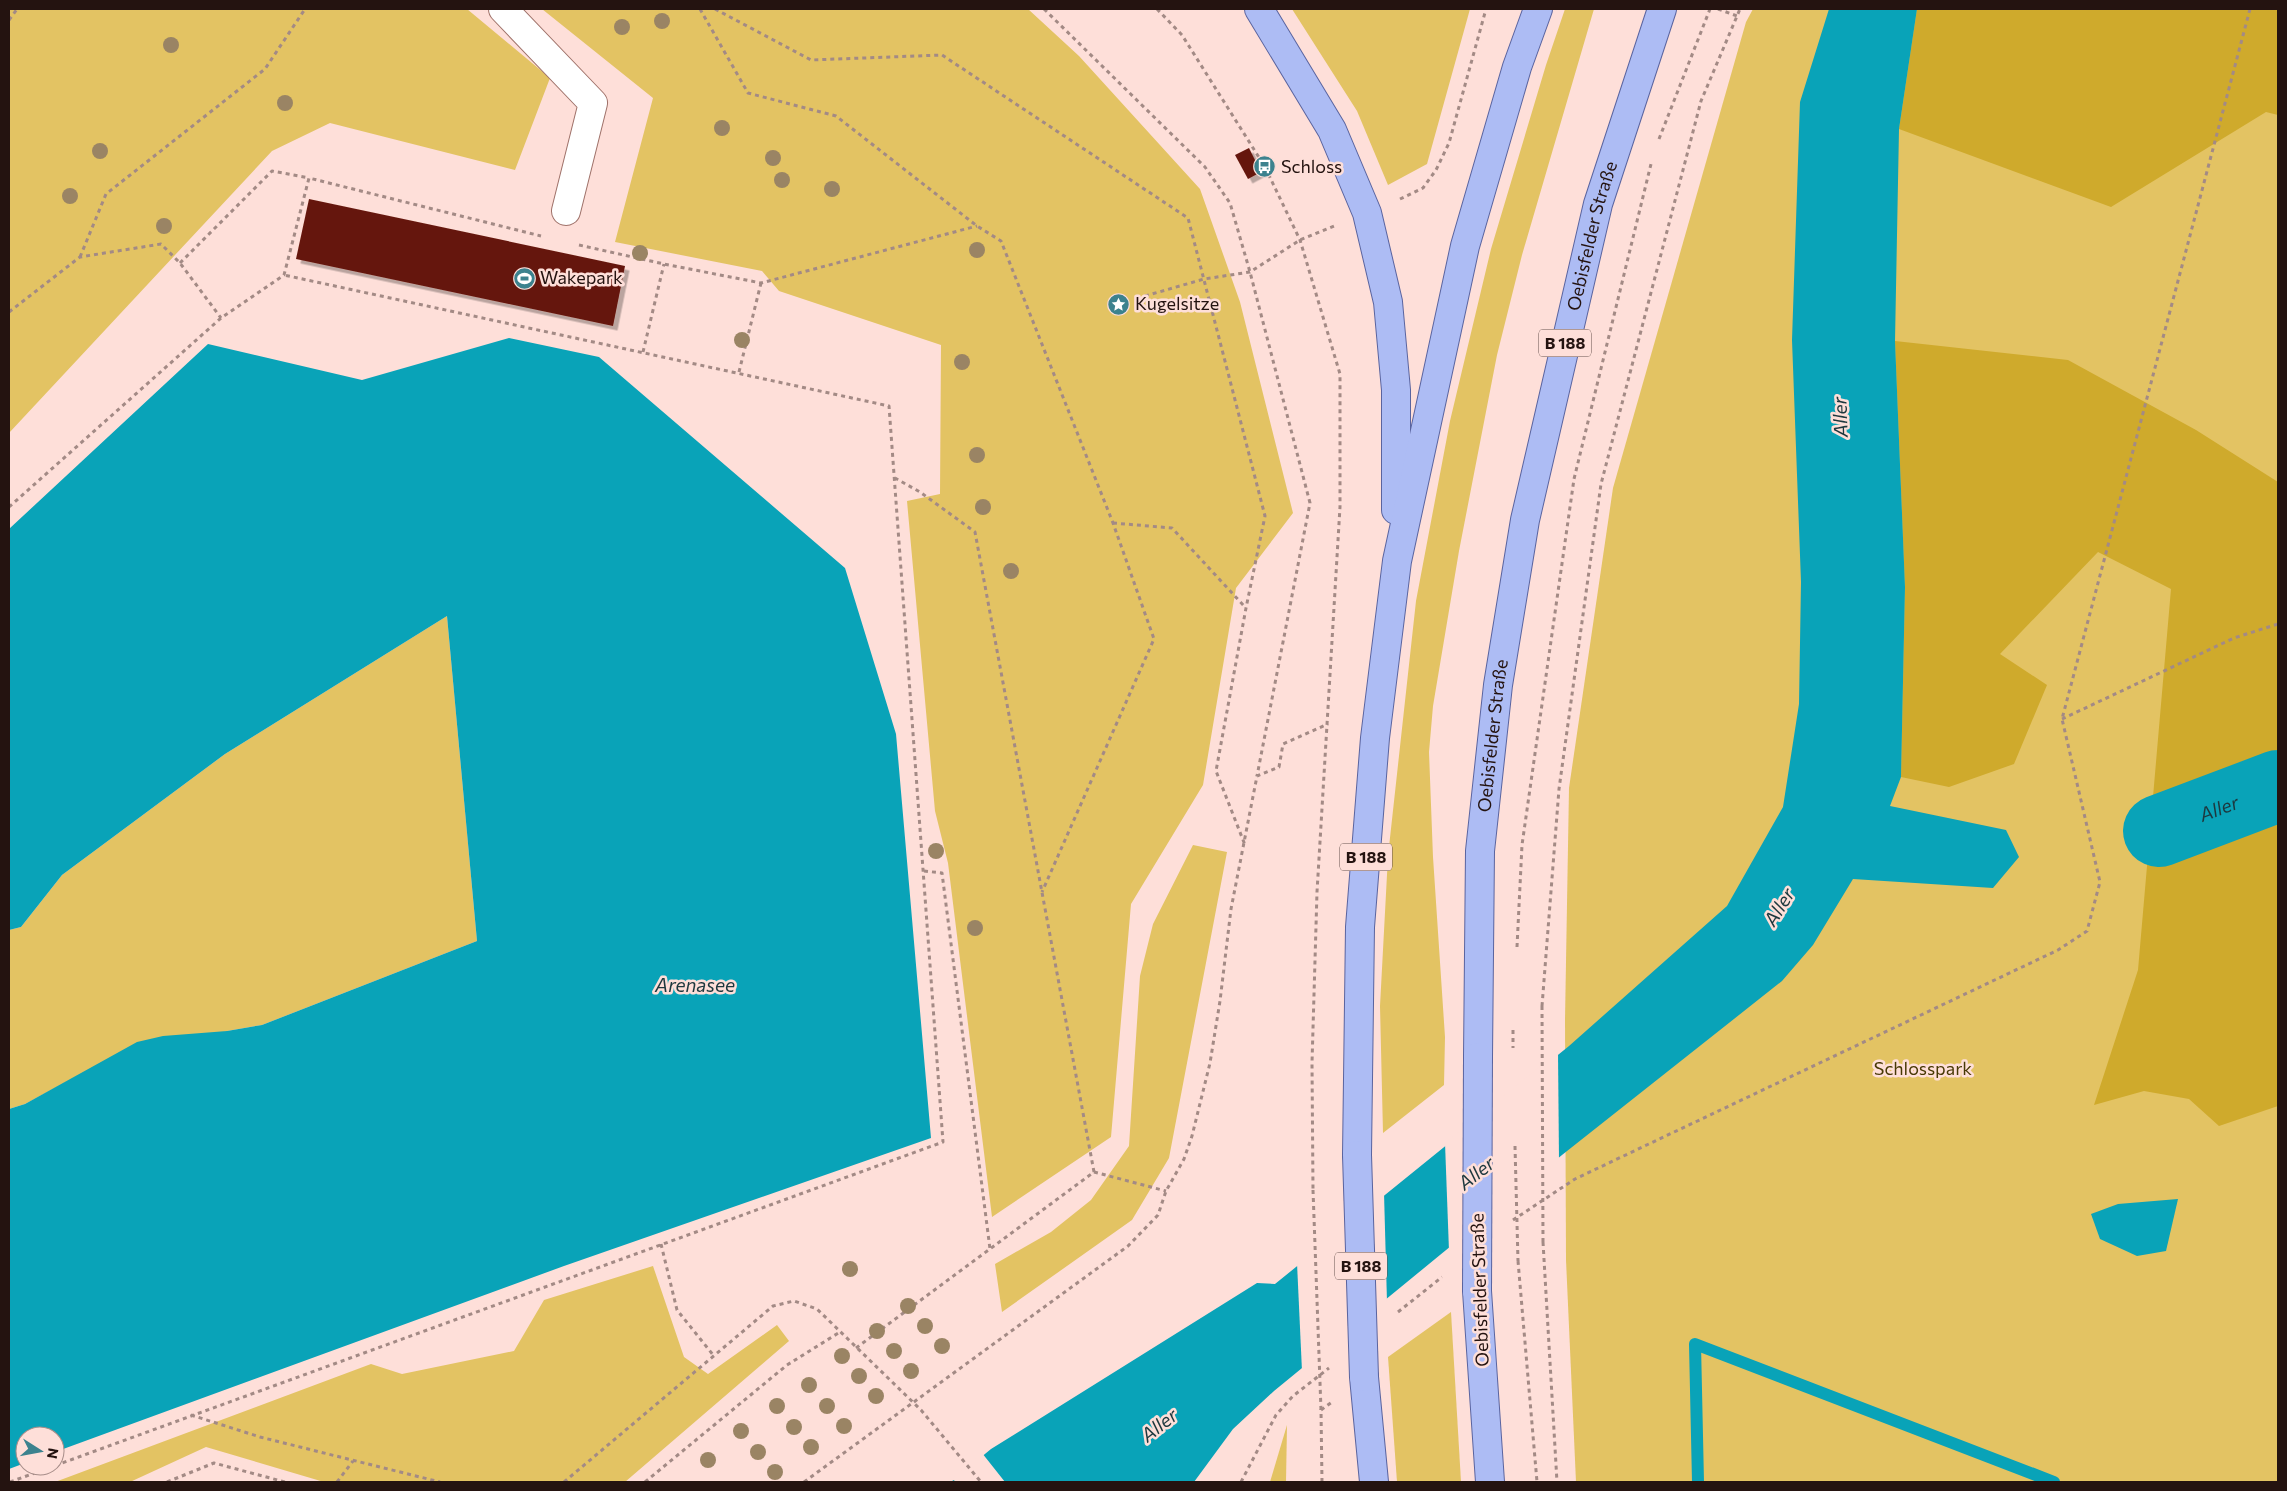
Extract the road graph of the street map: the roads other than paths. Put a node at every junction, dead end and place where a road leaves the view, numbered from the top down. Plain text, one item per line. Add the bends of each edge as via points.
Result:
1 (503, 9) edge
2 (1259, 9) edge
3 (1538, 9) edge
4 (1662, 9) edge
5 (566, 211) dead end
6 (1397, 561) junction
7 (1374, 1482) edge
8 (1490, 1482) edge

1 - 5 lane via 593,103
2 - 6 main road via 1332,130 1367,213 1388,302 1396,390
3 - 6 main road, B 188 via 1517,68 1465,246
4 - 8 main road, Oebisfelder Straße / B 188, bridge via 1598,204 1525,520 1498,685 1480,851 1477,1291
6 - 7 main road, B 188, bridge via 1375,738 1360,927 1357,1154 1364,1377

